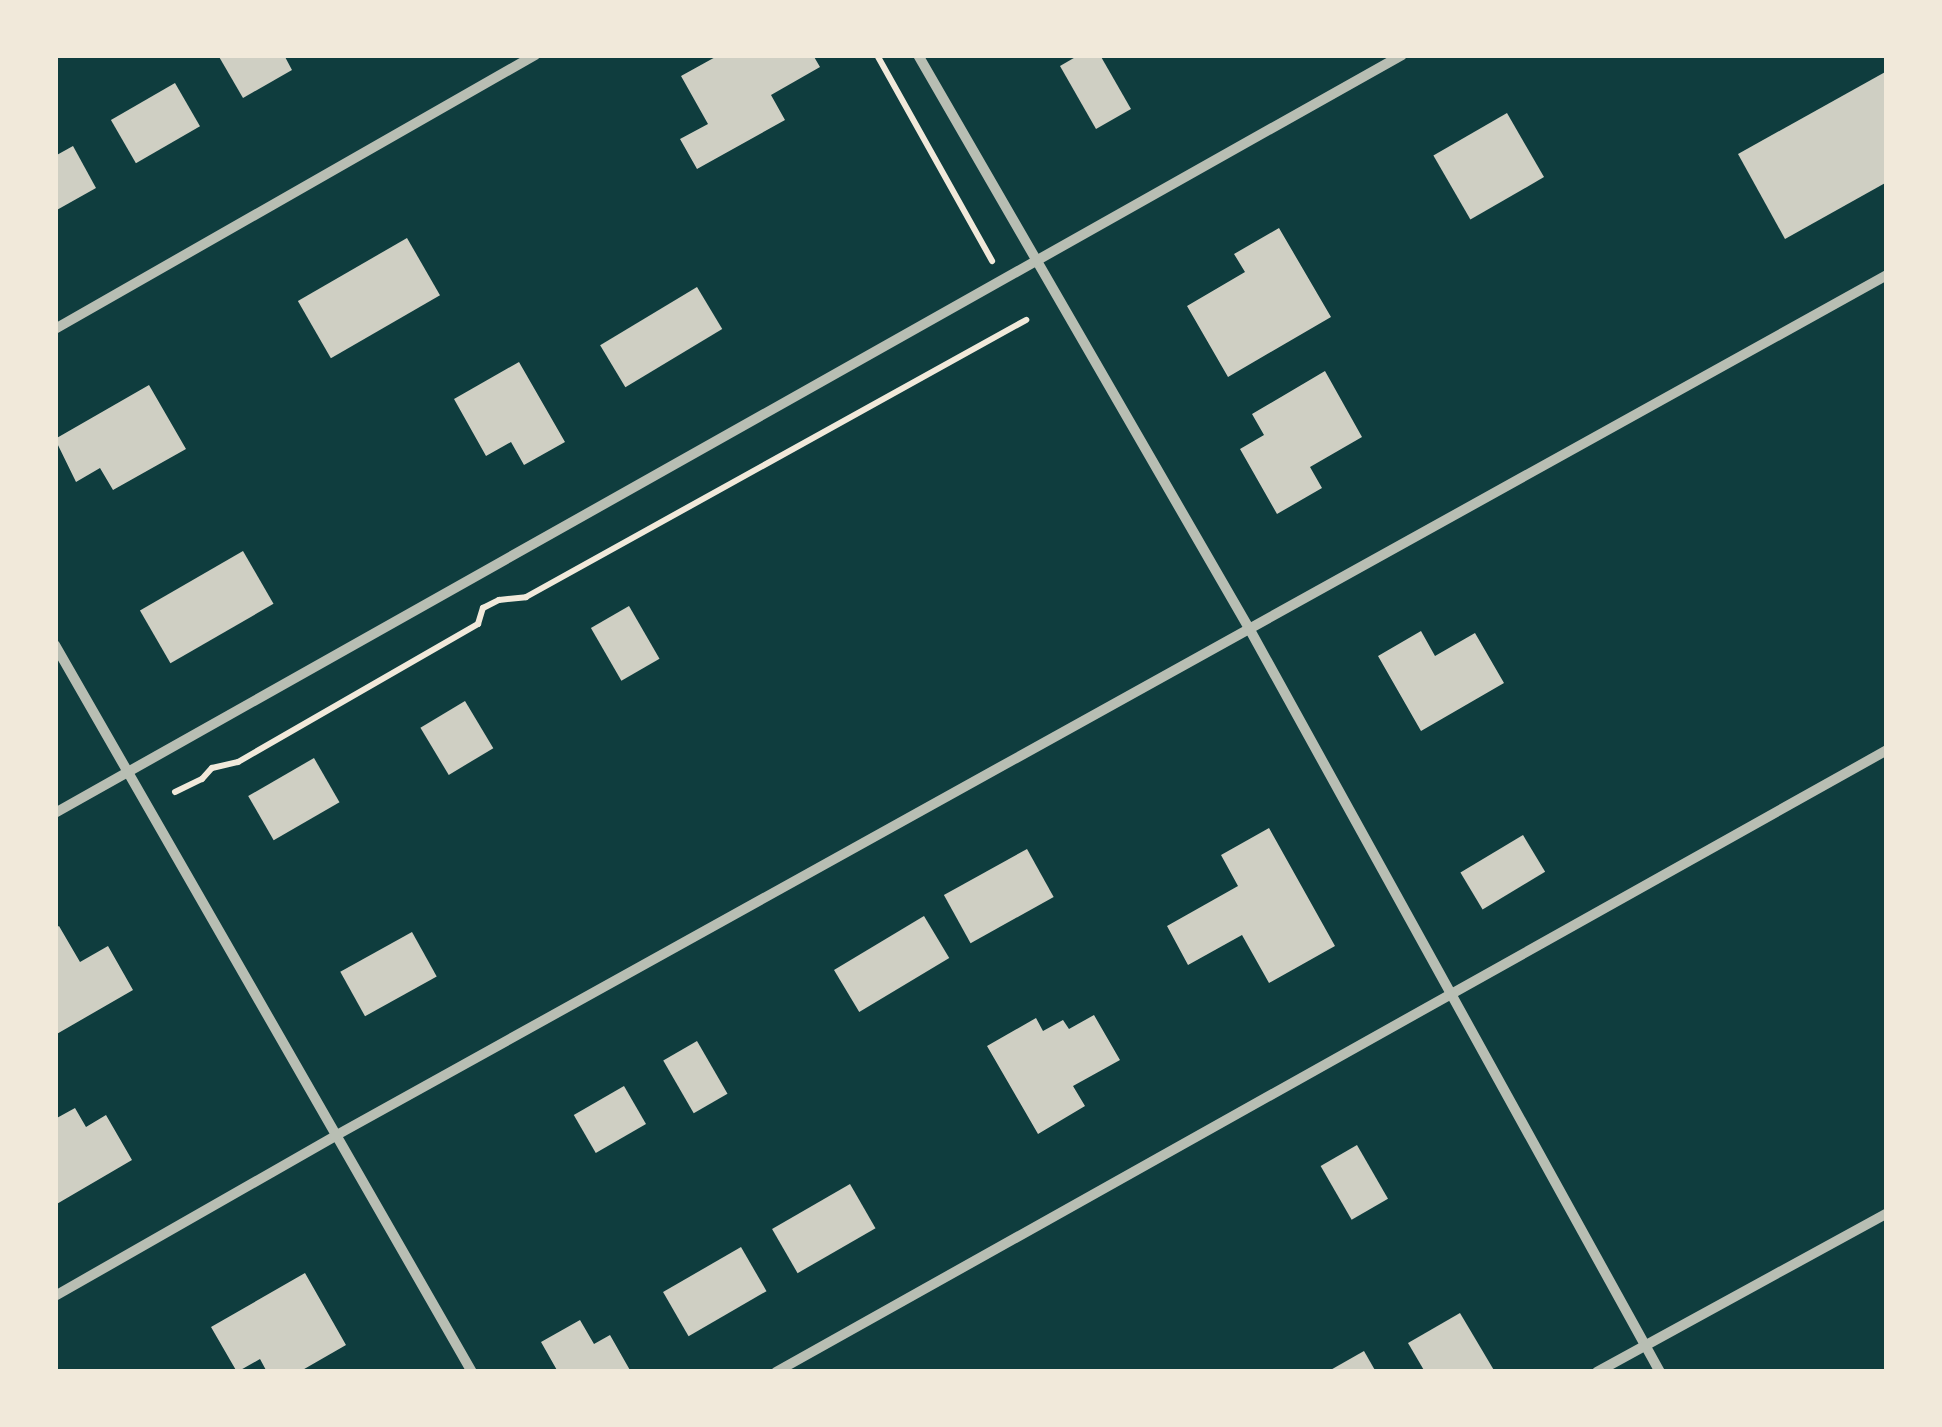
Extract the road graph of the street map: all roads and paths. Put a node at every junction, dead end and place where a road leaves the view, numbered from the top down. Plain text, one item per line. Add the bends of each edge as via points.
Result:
1 (535, 55) edge
2 (877, 55) edge
3 (918, 55) edge
4 (1402, 55) edge
5 (1037, 262) junction
6 (995, 267) dead end
7 (1887, 275) edge
8 (1026, 320) dead end
9 (55, 329) edge
10 (1250, 630) junction
11 (55, 644) edge
12 (1887, 750) edge
13 (126, 773) junction
14 (175, 792) dead end
15 (55, 813) edge
16 (1451, 994) junction
17 (335, 1136) junction
18 (1887, 1213) edge
19 (55, 1296) edge
20 (1644, 1345) junction
21 (472, 1372) edge
22 (776, 1372) edge
23 (1596, 1372) edge
24 (1660, 1372) edge

1 - 9 street
2 - 6 path
3 - 5 street
4 - 5 street
5 - 10 street
5 - 13 street
7 - 10 street
8 - 14 path via 526,598 483,608 478,624
10 - 16 street
10 - 17 street
11 - 13 street
12 - 16 street
13 - 15 street
13 - 17 street
16 - 20 street
16 - 22 street
17 - 19 street
17 - 21 street
18 - 20 street
20 - 23 street
20 - 24 street

